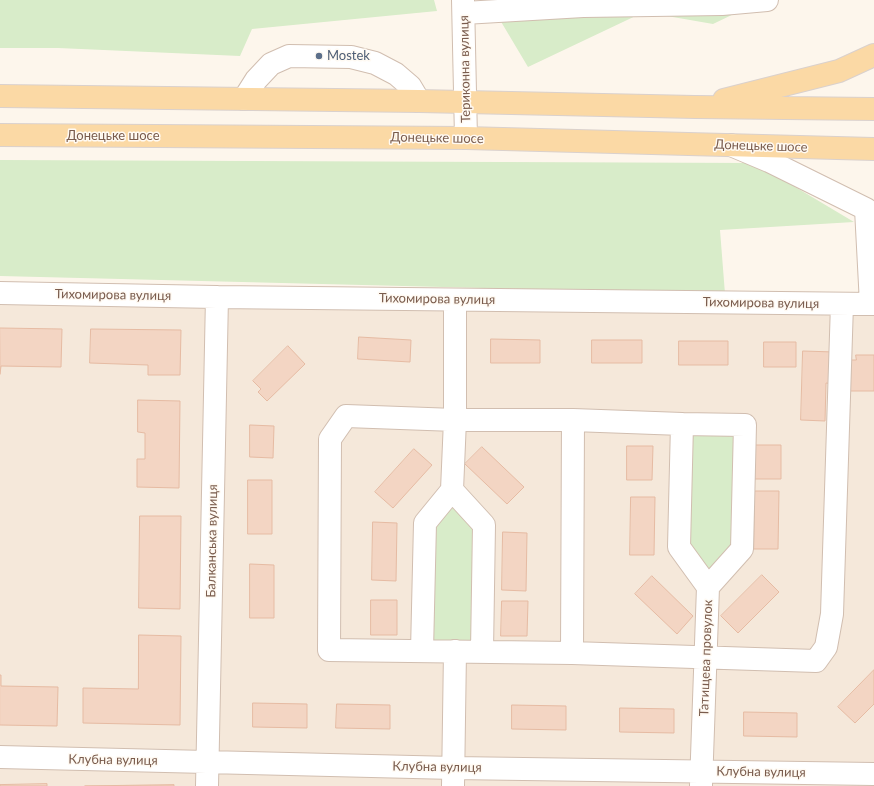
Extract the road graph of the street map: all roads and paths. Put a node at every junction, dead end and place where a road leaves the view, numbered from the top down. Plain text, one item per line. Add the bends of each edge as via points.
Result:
1 (767, 0) edge
2 (464, 6) edge
3 (874, 55) edge
4 (0, 96) edge
5 (244, 99) junction
6 (419, 101) junction
7 (465, 102) junction
8 (695, 107) junction
9 (874, 109) edge
10 (0, 135) edge
11 (466, 138) junction
12 (731, 145) junction
13 (874, 149) edge
14 (872, 270) edge
15 (0, 293) edge
16 (217, 297) junction
17 (455, 300) junction
18 (842, 304) junction
19 (872, 304) edge
20 (455, 420) junction
21 (574, 420) junction
22 (682, 424) junction
23 (452, 490) junction
24 (708, 587) junction
25 (422, 651) junction
26 (455, 651) junction
27 (482, 652) junction
28 (572, 653) junction
29 (706, 657) junction
30 (0, 757) edge
31 (207, 763) junction
32 (874, 774) edge
33 (454, 777) edge
34 (702, 778) edge
35 (207, 786) edge

1 - 2 street via 722,4
2 - 7 street, Териконна вулиця
3 - 8 main road via 839,71
4 - 5 main road
5 - 6 main road
5 - 6 street via 256,80 271,64 289,56 351,57 375,63 396,74 410,86
6 - 7 main road
7 - 8 main road
7 - 11 street, Териконна вулиця
8 - 9 main road
10 - 11 main road, Донецьке шосе
11 - 12 main road, Донецьке шосе
12 - 13 main road, Донецьке шосе
12 - 14 street via 866,209
14 - 19 street
15 - 16 street, Тихомирова вулиця
16 - 17 street, Тихомирова вулиця
16 - 31 street, Балканська вулиця
17 - 18 street, Тихомирова вулиця
17 - 20 street
18 - 19 street, Тихомирова вулиця
18 - 29 street via 832,614 826,647 816,661
20 - 21 street
20 - 23 street
20 - 25 street via 346,416 330,439 328,650
21 - 22 street
21 - 28 street
22 - 24 street, Татищева провулок via 679,547
22 - 24 street via 746,425 742,549
23 - 25 street via 425,523
23 - 27 street via 484,525
24 - 29 street, Татищева провулок
25 - 26 street
26 - 27 street
26 - 33 street
27 - 28 street
28 - 29 street
29 - 34 street, Татищева провулок
30 - 31 street, Клубна вулиця
31 - 33 street, Клубна вулиця
31 - 35 street, Балканська вулиця
32 - 34 street, Клубна вулиця
33 - 34 street, Клубна вулиця

